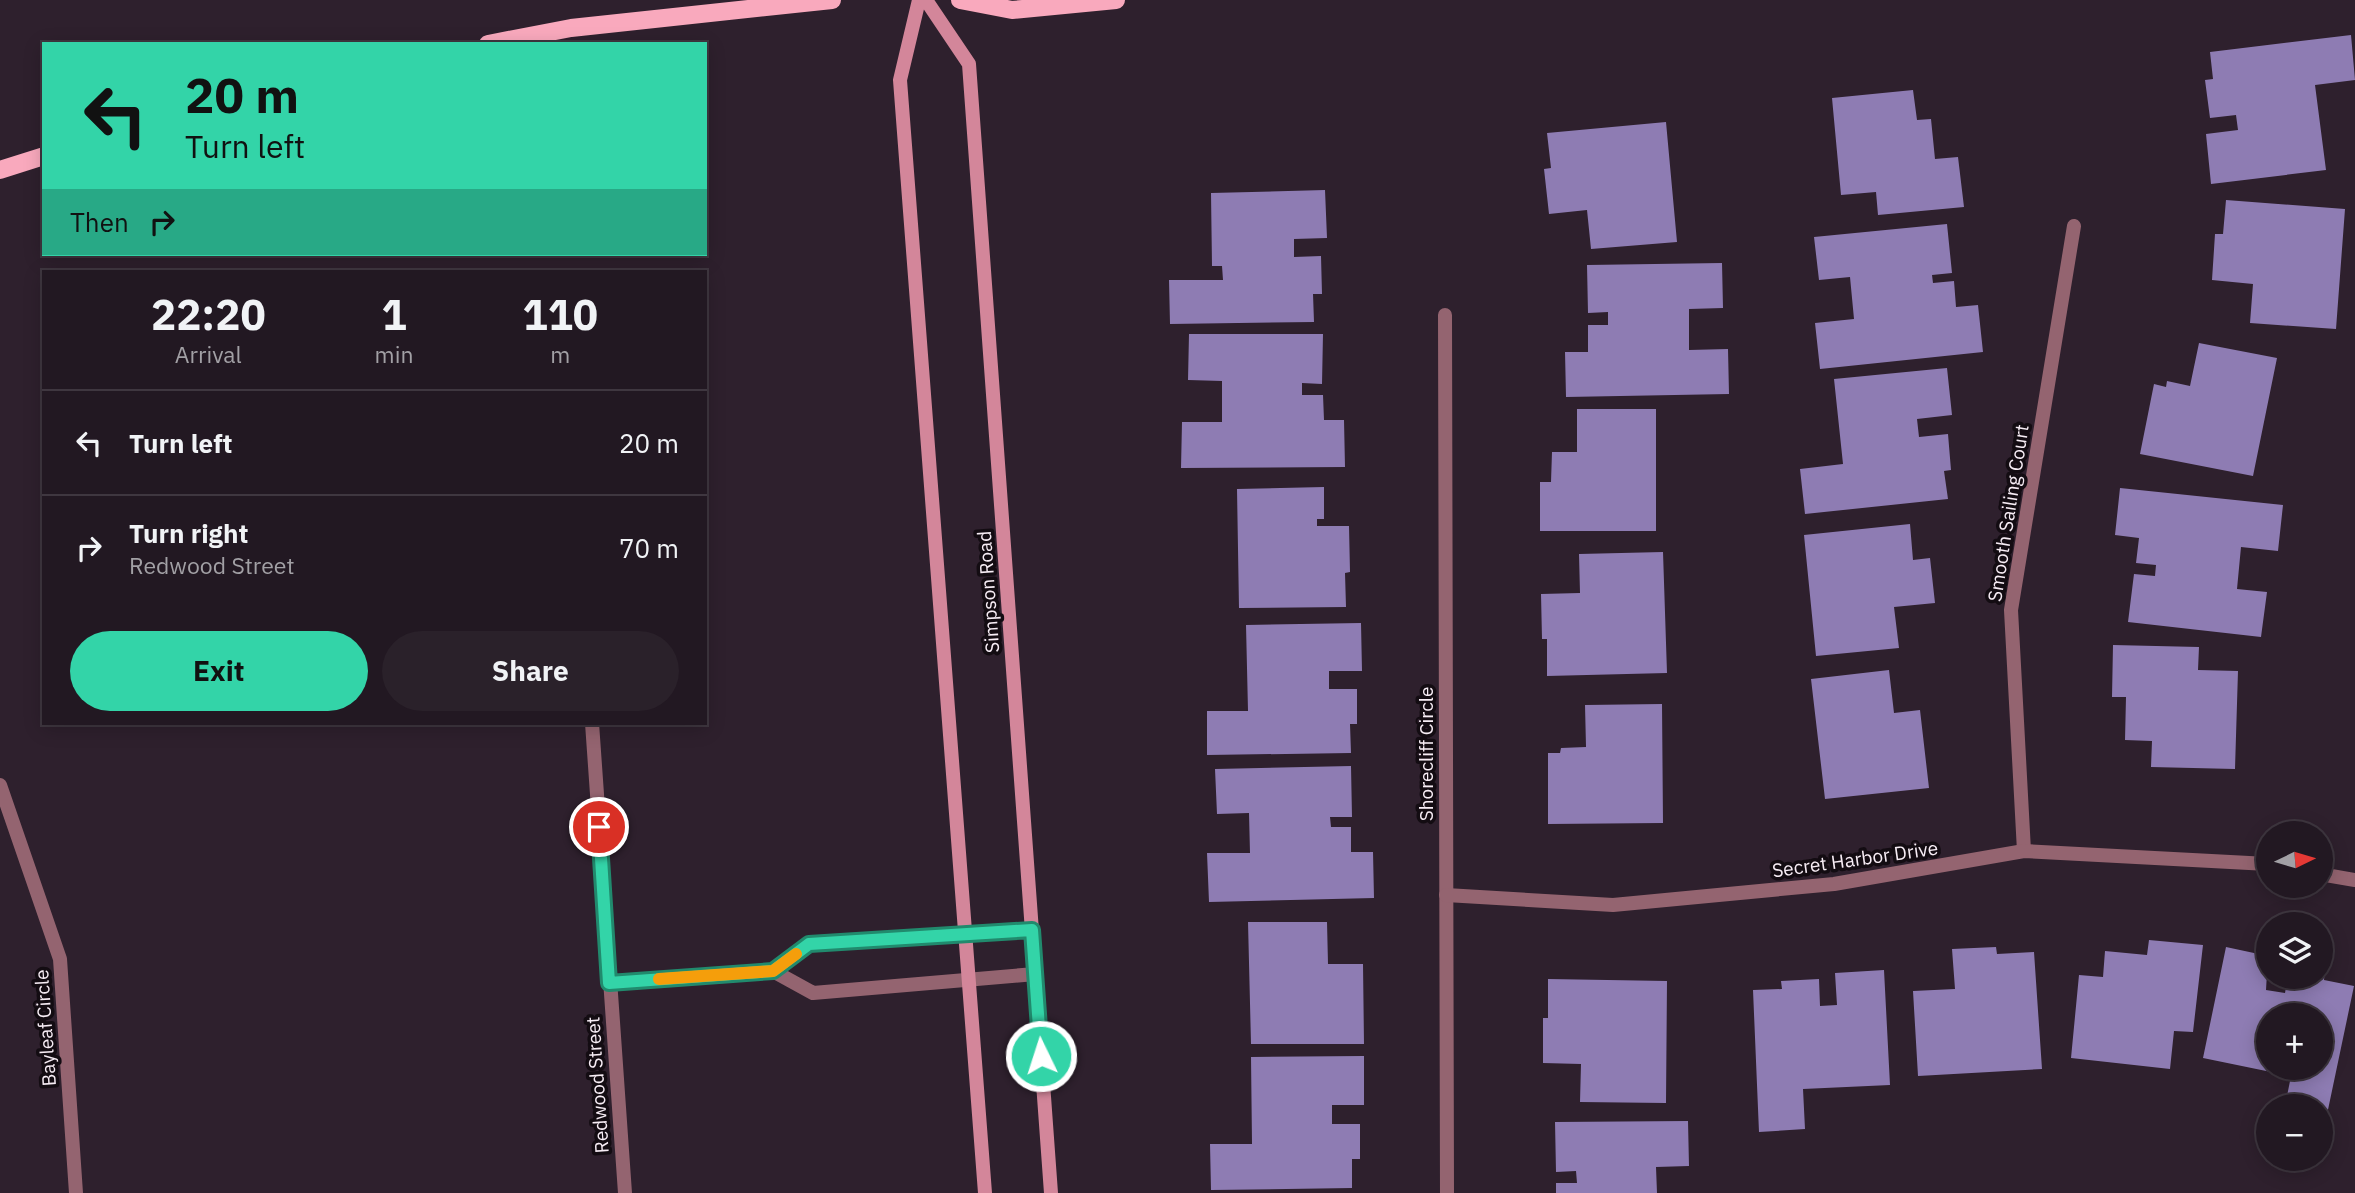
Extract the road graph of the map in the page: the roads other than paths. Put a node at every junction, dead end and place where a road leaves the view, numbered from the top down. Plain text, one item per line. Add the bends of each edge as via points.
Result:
1 (832, 0) edge
2 (919, 0) edge
3 (926, 0) edge
4 (960, 0) edge
5 (1116, 0) edge
6 (499, 42) edge
7 (42, 157) edge
8 (0, 170) edge
9 (2074, 226) dead end
10 (1445, 315) dead end
11 (592, 725) edge
12 (0, 785) edge
13 (2024, 851) junction
14 (2256, 863) edge
15 (2333, 876) edge
16 (2355, 880) edge
17 (1446, 895) junction
18 (1032, 930) junction
19 (965, 933) junction
20 (773, 971) junction
21 (1035, 974) junction
22 (969, 980) junction
23 (609, 983) junction
24 (76, 1193) edge
25 (625, 1193) edge
26 (985, 1193) edge
27 (1051, 1193) edge
28 (1447, 1193) edge

1 - 6 main road via 584,26
2 - 19 main road via 901,80
3 - 18 main road, Simpson Road via 969,64
4 - 5 main road via 1012,10
7 - 8 main road
9 - 13 street, Smooth Sailing Court via 2011,610
10 - 17 street, Shorecliff Circle
11 - 23 street, Redwood Street
12 - 24 street, Bayleaf Circle via 60,959
13 - 14 street, Secret Harbor Drive
13 - 17 street, Secret Harbor Drive via 1834,884 1613,905
15 - 16 street
17 - 28 street, Shorecliff Circle
18 - 19 street
18 - 21 main road, Simpson Road
19 - 20 street via 809,944
19 - 22 main road
20 - 22 street via 813,993
20 - 23 street
21 - 22 street
21 - 27 main road, Simpson Road
22 - 26 main road
23 - 25 street, Redwood Street

